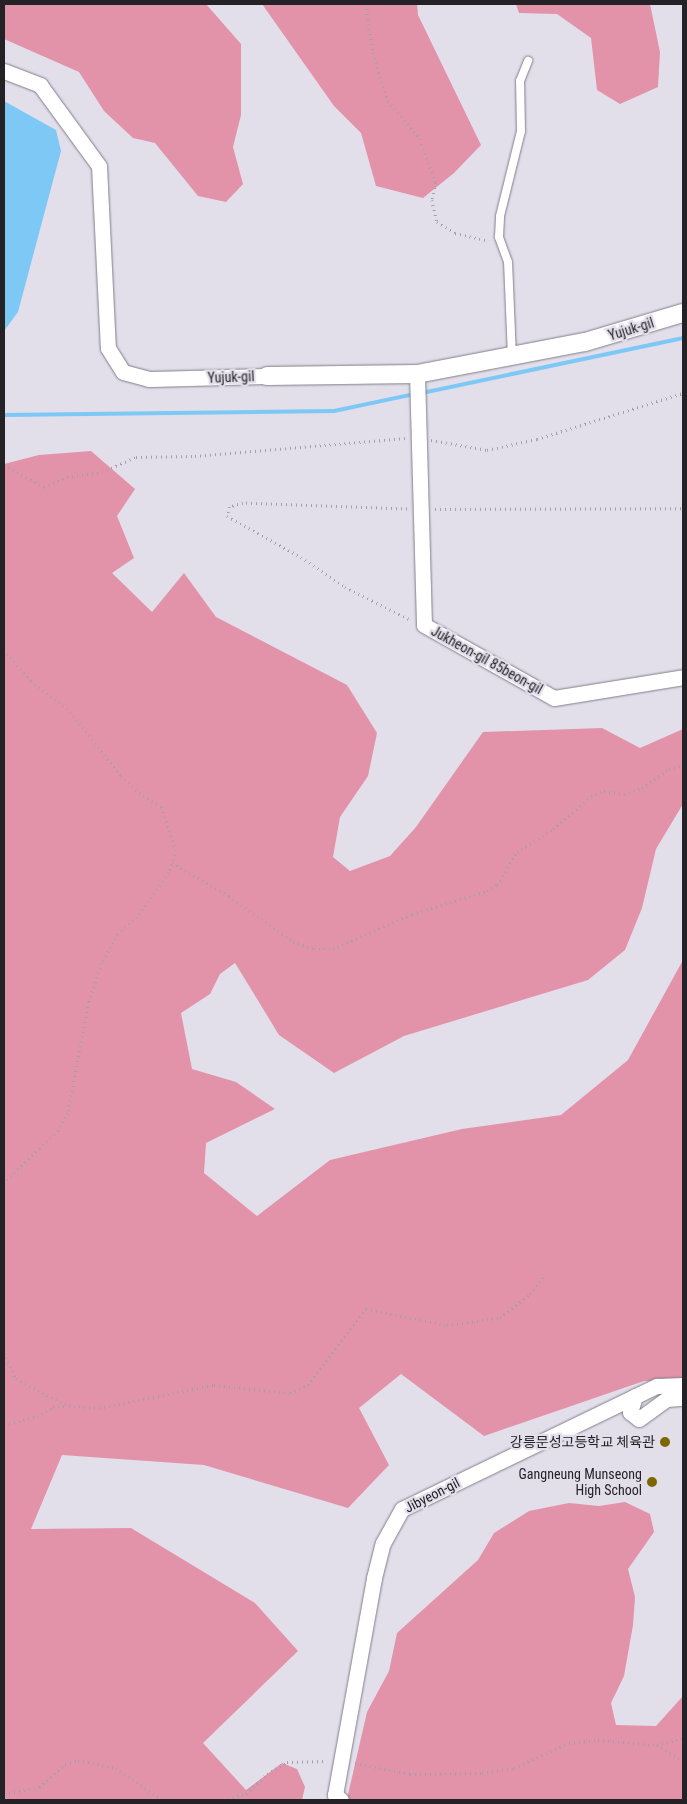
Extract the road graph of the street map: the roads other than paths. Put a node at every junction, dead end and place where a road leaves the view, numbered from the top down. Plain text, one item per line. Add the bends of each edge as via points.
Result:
1 (528, 61) dead end
2 (4, 70) edge
3 (683, 313) edge
4 (513, 359) junction
5 (267, 376) joint
6 (416, 382) junction
7 (683, 677) edge
8 (683, 1385) edge
9 (635, 1396) junction
10 (683, 1398) edge
11 (341, 1800) edge

1 - 4 lane via 520,82 522,132 500,216 499,238 504,252
2 - 5 street, Yujuk-gil via 40,85 99,166 108,348 123,372 150,379
3 - 4 street, Yujuk-gil
4 - 6 street, Yujuk-gil
5 - 6 street, Yujuk-gil
6 - 7 street, Jukheon-gil 85beon-gil via 424,624 554,698
8 - 9 street, Jibyeon-gil via 657,1386
9 - 10 street via 630,1412 639,1419 667,1399
9 - 11 street, Jibyeon-gil via 402,1508 383,1543 374,1578 335,1795

